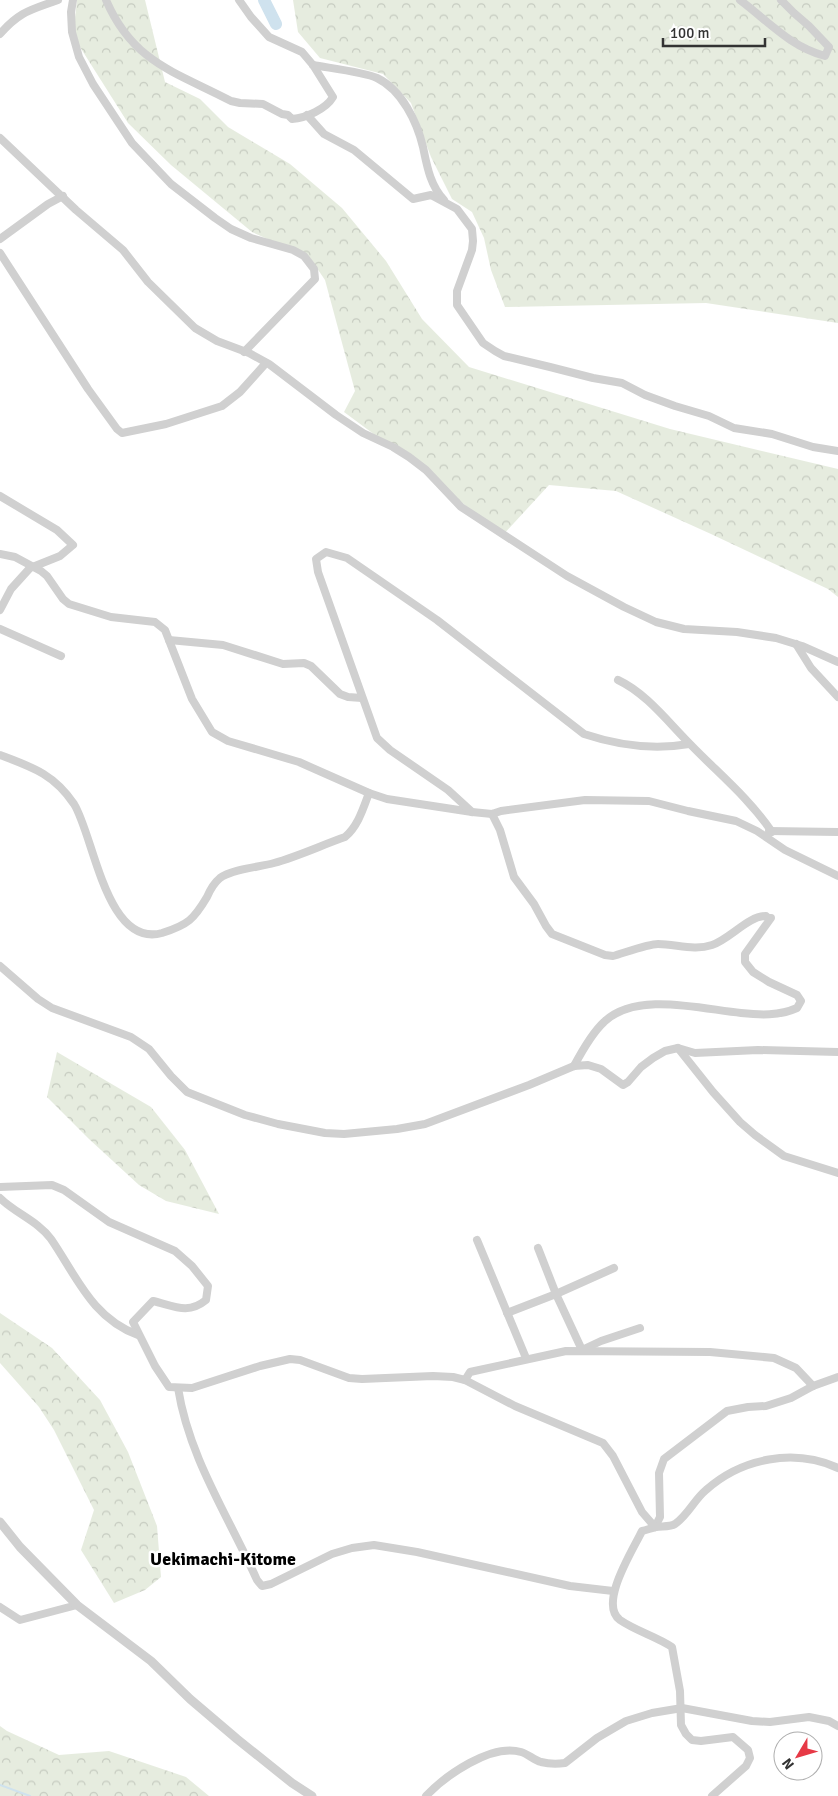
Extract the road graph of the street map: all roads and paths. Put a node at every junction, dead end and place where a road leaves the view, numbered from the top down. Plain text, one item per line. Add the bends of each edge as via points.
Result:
1 (58, 0) edge
2 (73, 0) edge
3 (106, 0) edge
4 (239, 0) edge
5 (740, 0) edge
6 (782, 0) edge
7 (0, 34) edge
8 (313, 65) junction
9 (308, 115) junction
10 (0, 138) edge
11 (63, 196) junction
12 (447, 204) junction
13 (0, 239) edge
14 (0, 253) edge
15 (244, 352) junction
16 (266, 362) junction
17 (838, 451) edge
18 (0, 496) edge
19 (0, 554) edge
20 (33, 566) junction
21 (0, 610) edge
22 (0, 630) edge
23 (169, 640) junction
24 (796, 644) junction
25 (61, 656) dead end
26 (838, 662) edge
27 (618, 680) dead end
28 (838, 697) edge
29 (362, 698) junction
30 (689, 744) junction
31 (0, 755) edge
32 (369, 794) junction
33 (472, 812) junction
34 (492, 814) junction
35 (757, 831) junction
36 (772, 832) junction
37 (838, 832) edge
38 (838, 876) edge
39 (0, 966) edge
40 (678, 1048) junction
41 (838, 1052) edge
42 (574, 1066) junction
43 (838, 1174) edge
44 (0, 1187) edge
45 (0, 1198) edge
46 (477, 1240) dead end
47 (538, 1248) dead end
48 (614, 1268) dead end
49 (556, 1294) junction
50 (506, 1313) junction
51 (640, 1328) dead end
52 (138, 1335) junction
53 (582, 1350) junction
54 (526, 1358) junction
55 (838, 1377) edge
56 (465, 1380) junction
57 (813, 1386) junction
58 (178, 1388) junction
59 (838, 1468) edge
60 (0, 1522) edge
61 (656, 1527) junction
62 (613, 1591) junction
63 (77, 1605) junction
64 (0, 1607) edge
65 (682, 1708) junction
66 (838, 1726) edge
67 (312, 1796) edge
68 (426, 1796) edge
69 (712, 1796) edge

1 - 7 street via 20,14
2 - 15 street via 72,32 79,57 132,143 171,184 215,218 251,238 304,256 314,269 316,279
3 - 9 street via 126,36 168,71 231,101 263,104 292,119
4 - 8 street via 269,37 302,52
5 - 6 street via 776,31 810,52 824,56 829,47
8 - 9 street via 333,97 323,108
8 - 12 street via 376,78 389,87 412,116 432,183
9 - 12 street via 324,134 354,150 413,199 431,195
10 - 11 street
11 - 13 street
11 - 15 street via 123,250 148,282 195,328
12 - 17 street via 457,209 472,229 474,240 457,291 457,305 483,344 504,356 622,383 645,395 709,416 734,428
14 - 16 street via 88,389 122,433 166,424 222,406 240,392
15 - 16 street
16 - 24 street via 363,433 415,461 473,515 567,576 624,607 674,628 737,632
18 - 20 street via 57,530 73,545 60,556
19 - 20 street
20 - 21 street via 11,589
20 - 23 street via 47,576 69,604 111,617 155,622
22 - 25 street
23 - 29 street via 223,645 282,664 304,663 340,694
23 - 32 street via 192,699 212,732 228,741 299,762
24 - 26 street
24 - 28 street via 811,668
27 - 30 street via 647,701
29 - 30 street via 318,572 316,559 326,552 347,558 429,614 584,734 636,745 669,747
29 - 33 street via 378,738
30 - 36 street via 731,784
31 - 32 street via 34,767 60,787 80,815 109,896 122,918 146,935 187,923 196,915 220,878 228,874 275,863 346,837
32 - 33 street via 394,801
33 - 34 street
34 - 35 street via 585,800 649,801 736,821
34 - 42 street via 514,877 552,934 612,956 655,944 701,948 766,916 771,918 745,954 745,962 753,972 797,995 800,1001 797,1008 787,1013 760,1015 671,1005 629,1007 603,1022
35 - 36 street
35 - 38 street via 785,850
36 - 37 street
39 - 42 street via 52,1008 131,1037 149,1049 187,1092 245,1115 325,1133 344,1134 425,1124
40 - 41 street via 695,1054 766,1050
40 - 42 street via 666,1051 641,1066 623,1085 601,1070 588,1065
40 - 43 street via 713,1092 755,1135 784,1156
44 - 52 street via 52,1185 109,1222 174,1251 192,1266 208,1286 206,1300 189,1309 153,1301 132,1322
45 - 52 street via 51,1239 92,1303 122,1329
46 - 50 street
47 - 49 street
48 - 49 street
49 - 50 street
49 - 53 street
50 - 54 street
51 - 53 street
52 - 58 street via 154,1366 170,1387
53 - 54 street
53 - 57 street via 765,1356 792,1364
54 - 56 street via 470,1372
55 - 57 street
56 - 58 street via 433,1376 349,1378 290,1359 192,1388
56 - 61 street via 514,1406 603,1443 642,1512
57 - 61 street via 766,1406 727,1411 664,1459 659,1473 660,1517
58 - 62 street via 197,1457 262,1586 332,1554 374,1545 570,1586
59 - 61 street via 800,1457 747,1465 706,1490 673,1525
60 - 63 street
61 - 62 street via 642,1531
62 - 65 street via 612,1610 617,1618 672,1647
63 - 64 street via 20,1620
63 - 67 street via 151,1661 237,1739
65 - 66 street via 752,1721 809,1717 829,1720
65 - 68 street via 626,1721 565,1763 541,1762 520,1751 497,1751 463,1767
65 - 69 street via 681,1725 692,1740 733,1737 748,1750 750,1758 746,1766

